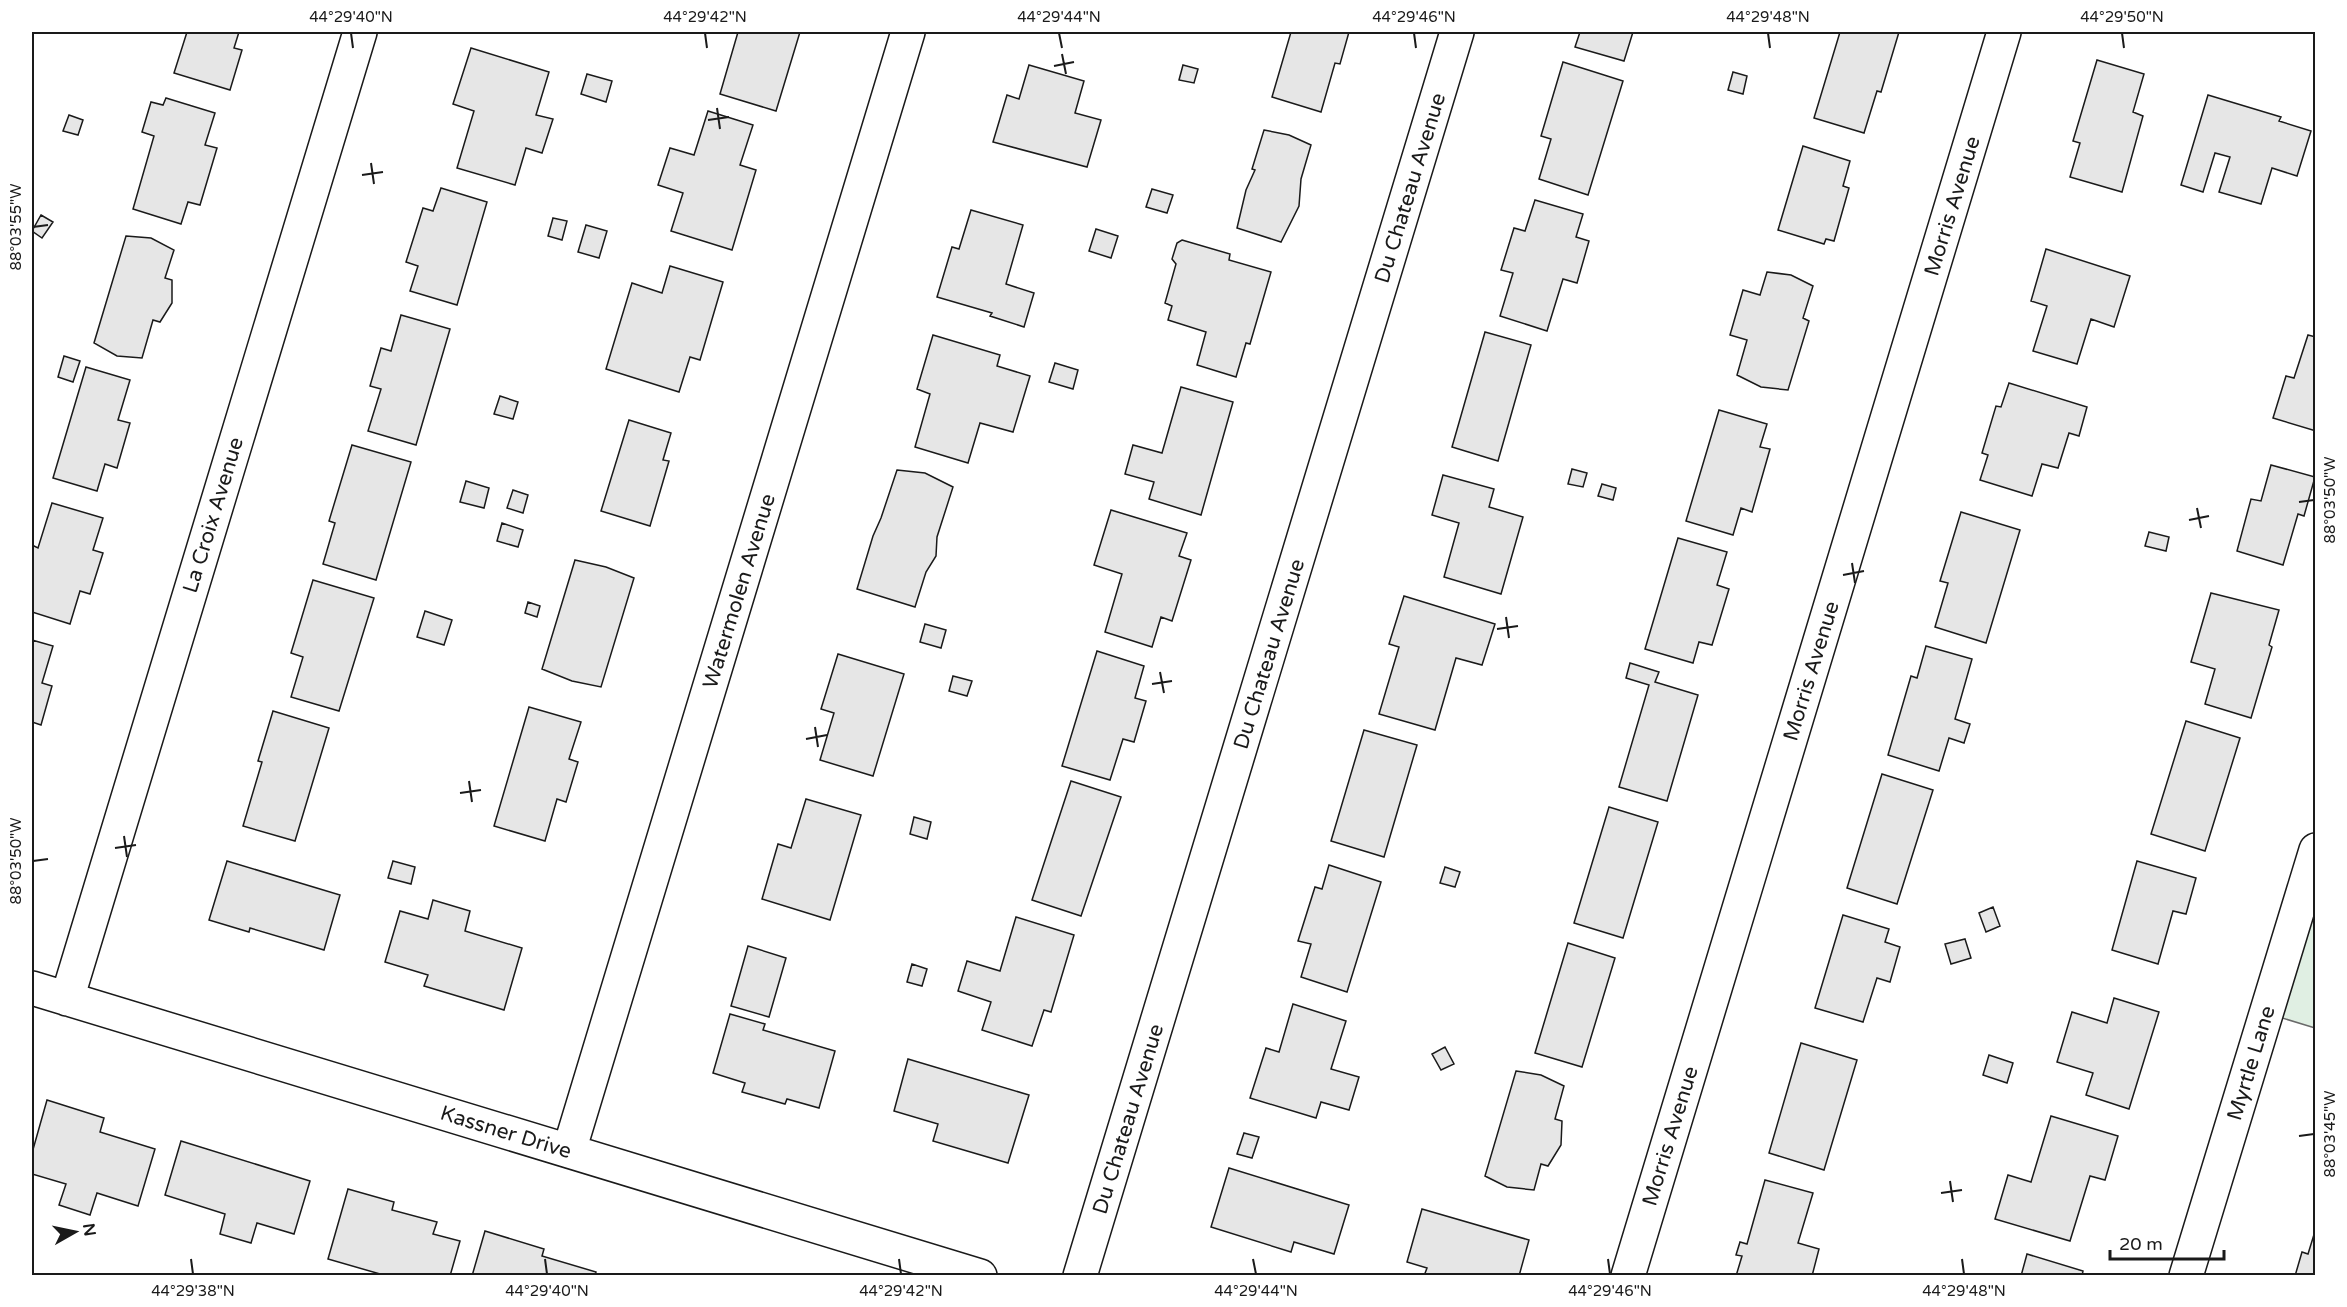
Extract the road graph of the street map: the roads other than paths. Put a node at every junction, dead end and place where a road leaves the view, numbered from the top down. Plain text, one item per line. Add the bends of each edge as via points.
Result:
1 (360, 32) edge
2 (908, 32) edge
3 (1457, 32) edge
4 (2004, 32) edge
5 (2316, 850) edge
6 (32, 988) edge
7 (67, 999) junction
8 (570, 1151) junction
9 (981, 1275) edge
10 (1080, 1275) edge
11 (1628, 1275) edge
12 (2186, 1275) edge

1 - 7 street, La Croix Avenue
2 - 8 street, Watermolen Avenue
3 - 10 street, Du Chateau Avenue
4 - 11 street, Morris Avenue
5 - 12 street, Myrtle Lane
6 - 7 street, Kassner Drive
7 - 8 street, Kassner Drive
8 - 9 street, Kassner Drive

